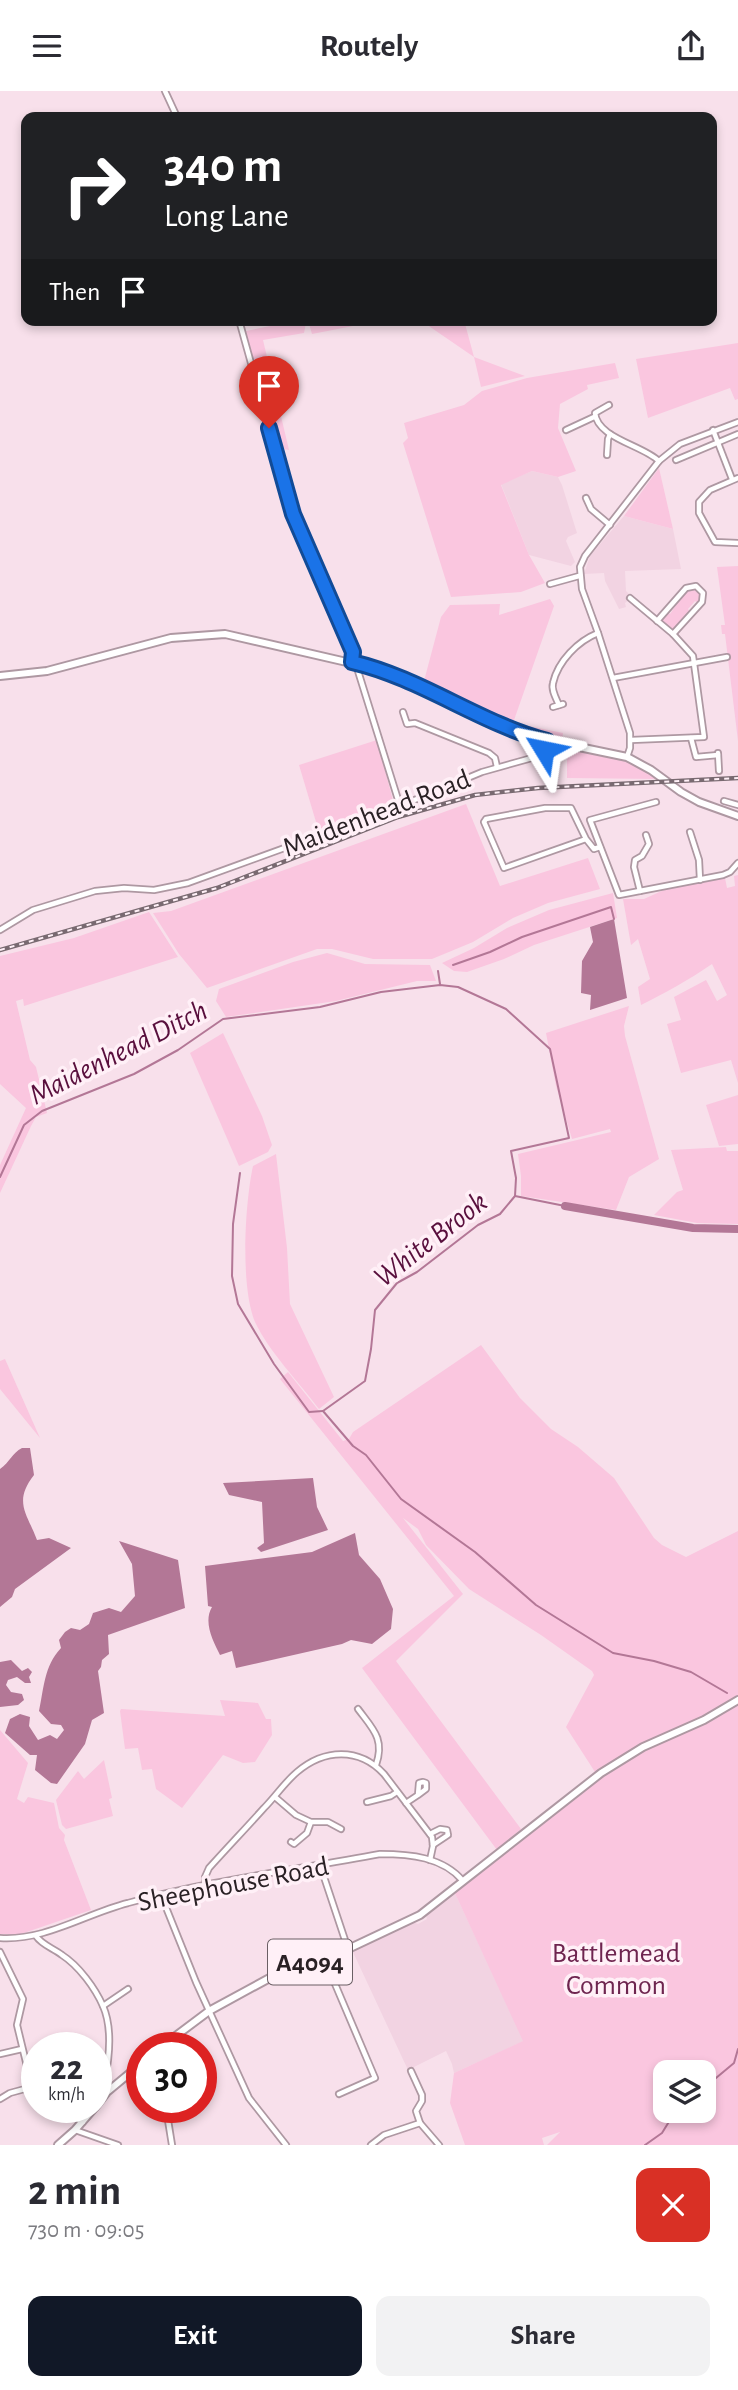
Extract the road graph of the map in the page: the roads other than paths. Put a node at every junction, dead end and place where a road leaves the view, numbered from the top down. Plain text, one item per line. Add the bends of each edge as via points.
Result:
1 (164, 91) edge
2 (174, 112) edge
3 (241, 326) edge
4 (609, 405) dead end
5 (594, 417) junction
6 (738, 422) edge
7 (566, 430) dead end
8 (713, 430) junction
9 (738, 434) edge
10 (610, 435) junction
11 (718, 443) junction
12 (607, 455) dead end
13 (676, 460) dead end
14 (659, 461) junction
15 (735, 479) edge
16 (586, 498) dead end
17 (610, 525) junction
18 (738, 543) edge
19 (579, 576) junction
20 (550, 584) dead end
21 (630, 599) dead end
22 (657, 621) junction
23 (598, 633) junction
24 (673, 634) junction
25 (727, 657) dead end
26 (355, 663) junction
27 (694, 663) junction
28 (1, 676) edge
29 (613, 678) junction
30 (558, 705) dead end
31 (403, 712) dead end
32 (691, 738) junction
33 (631, 740) junction
34 (547, 741) junction
35 (626, 757) junction
36 (497, 767) junction
37 (719, 771) dead end
38 (727, 801) dead end
39 (656, 802) dead end
40 (738, 805) edge
41 (400, 806) junction
42 (738, 816) edge
43 (690, 832) dead end
44 (646, 835) dead end
45 (586, 839) junction
46 (600, 847) junction
47 (738, 863) edge
48 (700, 880) junction
49 (640, 891) junction
50 (0, 930) edge
51 (738, 1700) edge
52 (358, 1709) dead end
53 (376, 1765) junction
54 (397, 1792) junction
55 (418, 1795) dead end
56 (275, 1797) junction
57 (366, 1802) dead end
58 (406, 1803) junction
59 (311, 1822) junction
60 (341, 1829) dead end
61 (430, 1835) junction
62 (292, 1845) dead end
63 (433, 1845) junction
64 (430, 1860) junction
65 (320, 1865) junction
66 (463, 1881) junction
67 (205, 1886) junction
68 (162, 1895) junction
69 (36, 1936) junction
70 (0, 1938) edge
71 (348, 1949) junction
72 (0, 1952) edge
73 (324, 1957) junction
74 (128, 1989) dead end
75 (103, 2006) junction
76 (209, 2011) junction
77 (109, 2032) edge
78 (180, 2032) edge
79 (21, 2044) edge
80 (21, 2049) edge
81 (0, 2054) edge
82 (411, 2071) dead end
83 (126, 2076) edge
84 (112, 2088) edge
85 (21, 2090) edge
86 (339, 2094) dead end
87 (0, 2099) edge
88 (82, 2123) edge
89 (167, 2123) edge
90 (421, 2123) junction
91 (75, 2130) junction
92 (58, 2145) edge
93 (118, 2145) edge
94 (172, 2145) edge
95 (285, 2145) edge
96 (371, 2145) edge
97 (439, 2145) edge

1 - 2 street
3 - 26 street via 293,514
4 - 5 street
5 - 7 street
5 - 10 street
6 - 8 street
8 - 11 street
8 - 14 street via 680,444
9 - 11 street
10 - 12 street
10 - 14 street
11 - 13 street
11 - 15 street
14 - 17 street
15 - 18 street via 710,490 699,502 699,513 715,542
16 - 17 street via 591,509
17 - 19 street via 585,556
19 - 20 street
19 - 23 street
21 - 22 street
22 - 24 street
22 - 24 street via 686,588 699,588 702,602
23 - 29 street
23 - 30 street via 567,655 553,683
24 - 27 street via 690,650
25 - 27 street
26 - 28 main road via 225,634 171,638 47,671
26 - 34 main road via 390,672
26 - 41 street
27 - 29 street
27 - 32 street via 704,737
29 - 33 street
31 - 36 street via 408,727 415,723 489,753
32 - 33 street
32 - 37 street via 696,757 718,754
33 - 35 street
34 - 35 main road
34 - 36 street, Maidenhead Road via 539,756
35 - 42 main road via 699,802
36 - 41 street, Maidenhead Road
38 - 40 street
39 - 46 street via 590,820
41 - 50 street, Maidenhead Road via 188,883 154,890 95,891 33,910
43 - 48 street
44 - 49 street via 649,844 634,867
45 - 45 street via 504,868 484,822 568,807
45 - 46 street via 594,849
46 - 49 street via 619,895
47 - 48 street via 730,872
48 - 49 street
51 - 66 main road, A4094 via 643,1747 589,1781
52 - 53 street via 379,1741
53 - 54 street
53 - 56 street via 339,1753 315,1759 295,1773
54 - 57 street
54 - 58 street
55 - 58 street
56 - 59 street
56 - 67 street via 209,1868
58 - 61 street
59 - 60 street via 328,1822
59 - 62 street
61 - 63 street
61 - 63 street via 440,1829 447,1831 448,1835
63 - 64 street
64 - 65 street, Sheephouse Road via 380,1854
64 - 66 street, Sheephouse Road
65 - 67 street, Sheephouse Road
65 - 71 street
66 - 71 main road, A4094 via 418,1916
67 - 68 street, Sheephouse Road
68 - 69 street, Sheephouse Road
68 - 76 street
69 - 70 street, Sheephouse Road
69 - 75 street via 88,1980
71 - 73 main road, A4094
72 - 79 street via 23,1999 17,2025
73 - 76 main road, A4094 via 277,1974
73 - 86 street via 377,2077
74 - 75 street
75 - 77 street
76 - 78 main road, A4094
76 - 95 street via 249,2098
80 - 81 street
82 - 90 street via 422,2095 416,2111
83 - 84 main road
85 - 87 street
88 - 91 main road
89 - 94 street
90 - 96 street via 384,2135
90 - 97 street
91 - 92 main road
91 - 93 street

